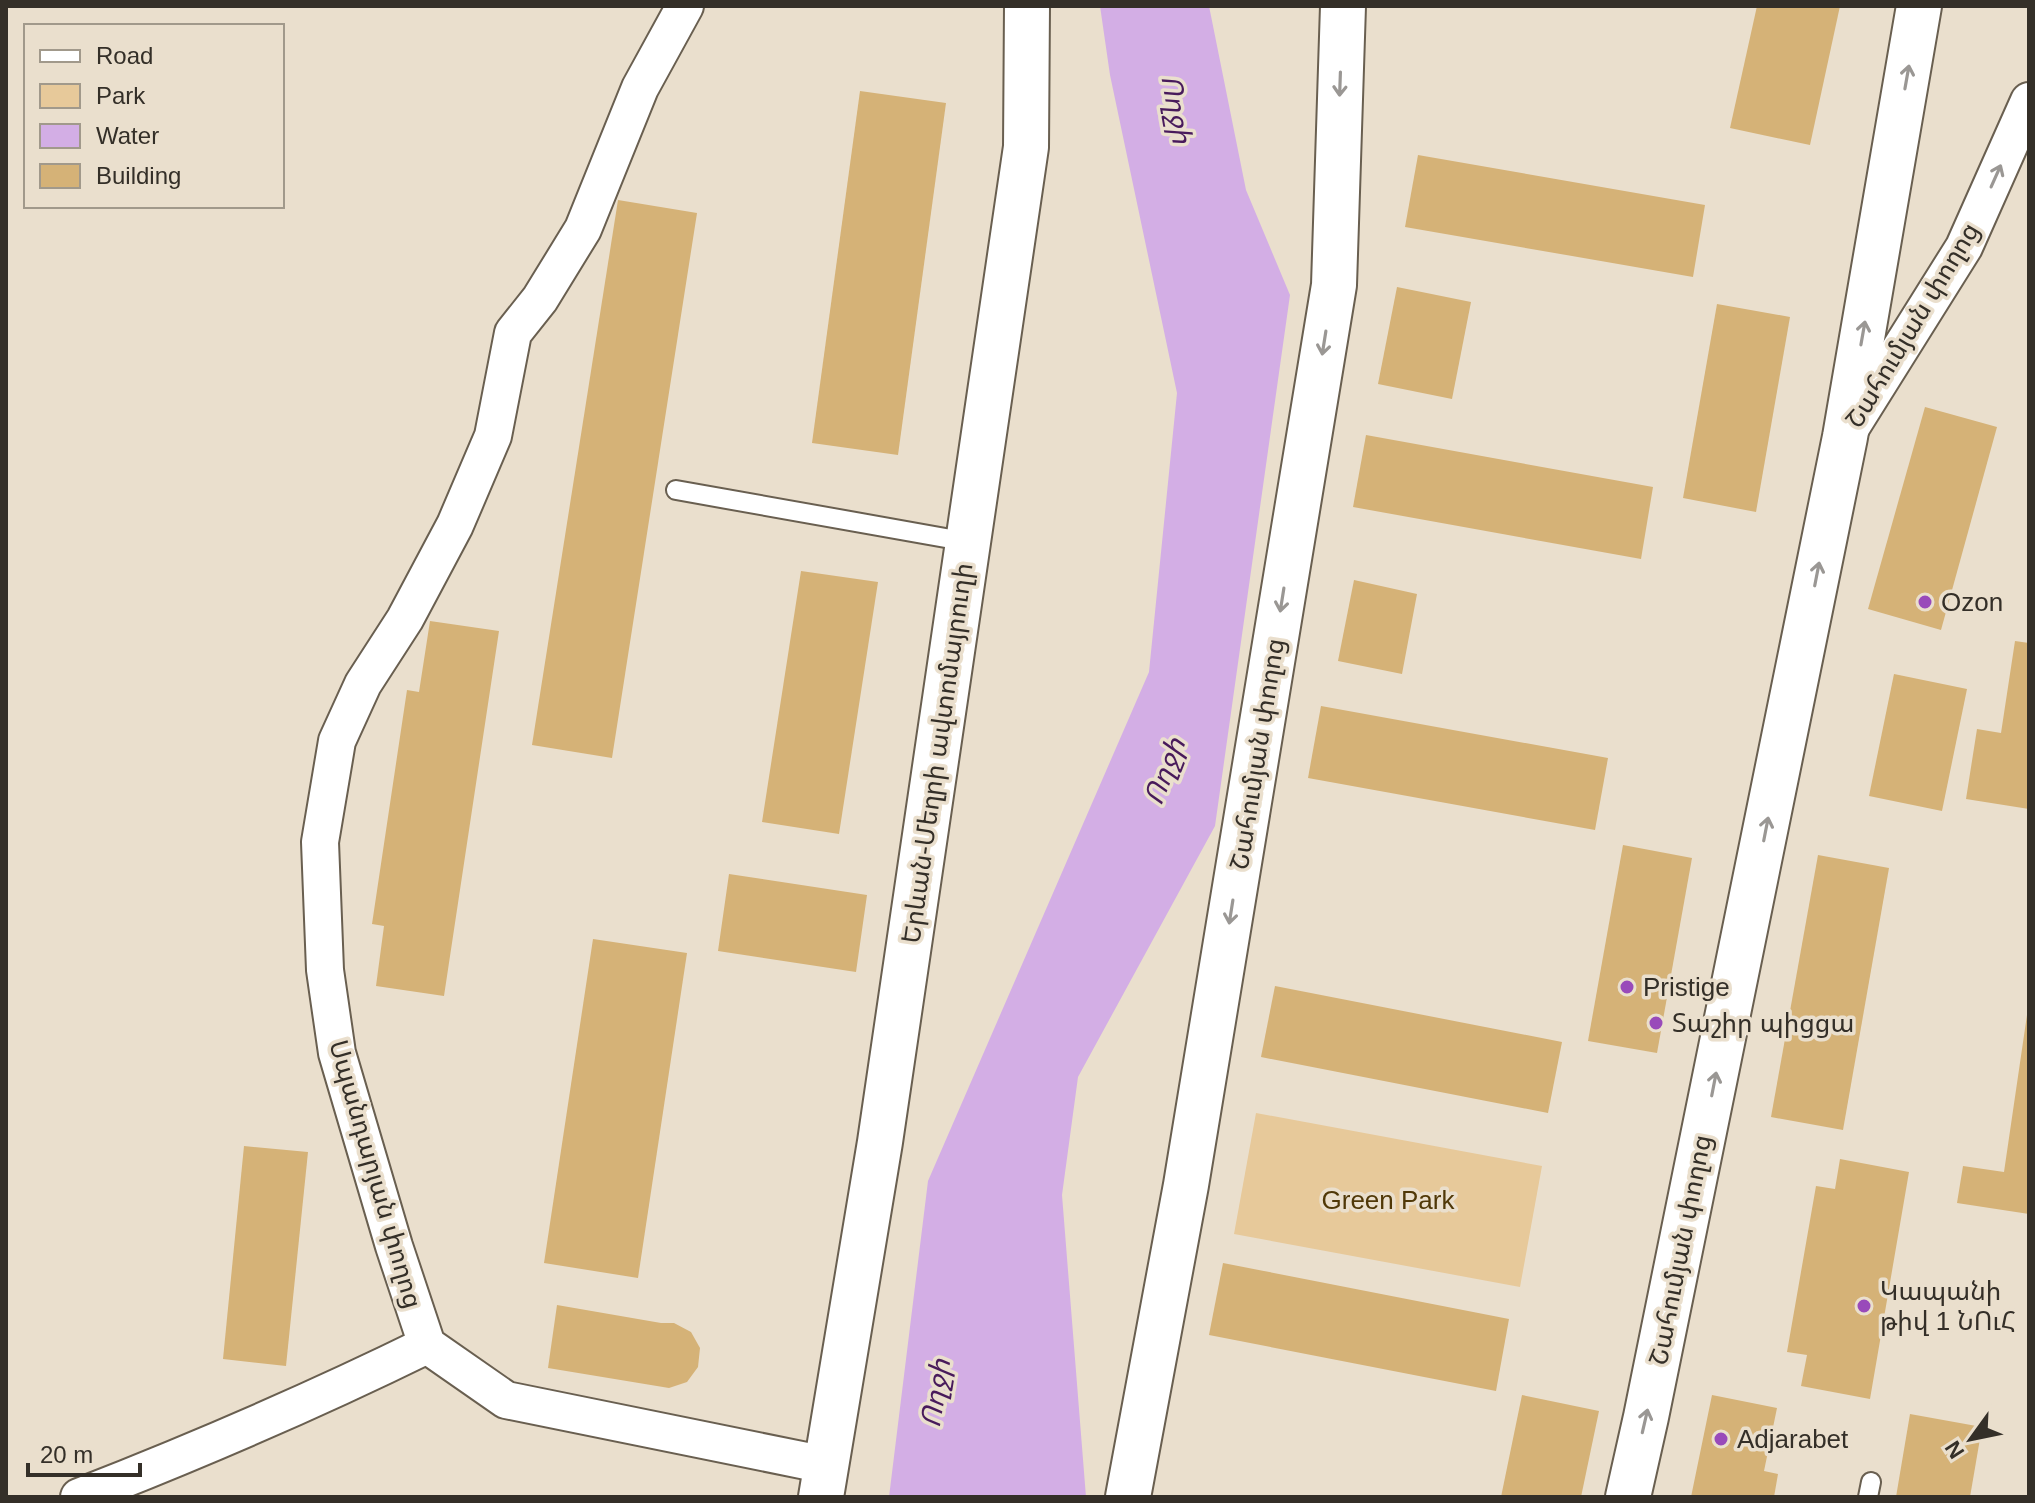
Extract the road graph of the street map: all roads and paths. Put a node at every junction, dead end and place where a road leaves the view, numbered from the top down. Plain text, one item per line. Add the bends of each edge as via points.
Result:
1 (685, 6) edge
2 (1027, 6) edge
3 (1343, 6) edge
4 (1919, 6) edge
5 (2029, 101) edge
6 (1845, 437) junction
7 (676, 490) dead end
8 (968, 542) junction
9 (427, 1345) junction
10 (824, 1481) edge
11 (79, 1497) edge
12 (1128, 1497) edge
13 (1628, 1497) edge

1 - 9 street, Սպանդարյան փողոց via 640,88 583,229 513,333 493,436 455,525 363,684 337,741 320,842 325,970 337,1053
2 - 8 main road, Երևան-Մեղրի ավտոմայրուղի via 1026,147
3 -> 12 main road, Շահումյան փողոց via 1334,285 1186,1185
6 -> 4 main road
6 -> 5 street, Շահումյան փողոց via 1964,247
13 -> 6 main road, Շահումյան փողոց
7 - 8 lane
8 - 10 main road, Երևան-Մեղրի ավտոմայրուղի
9 - 10 street via 506,1400
9 - 11 street via 326,1394

